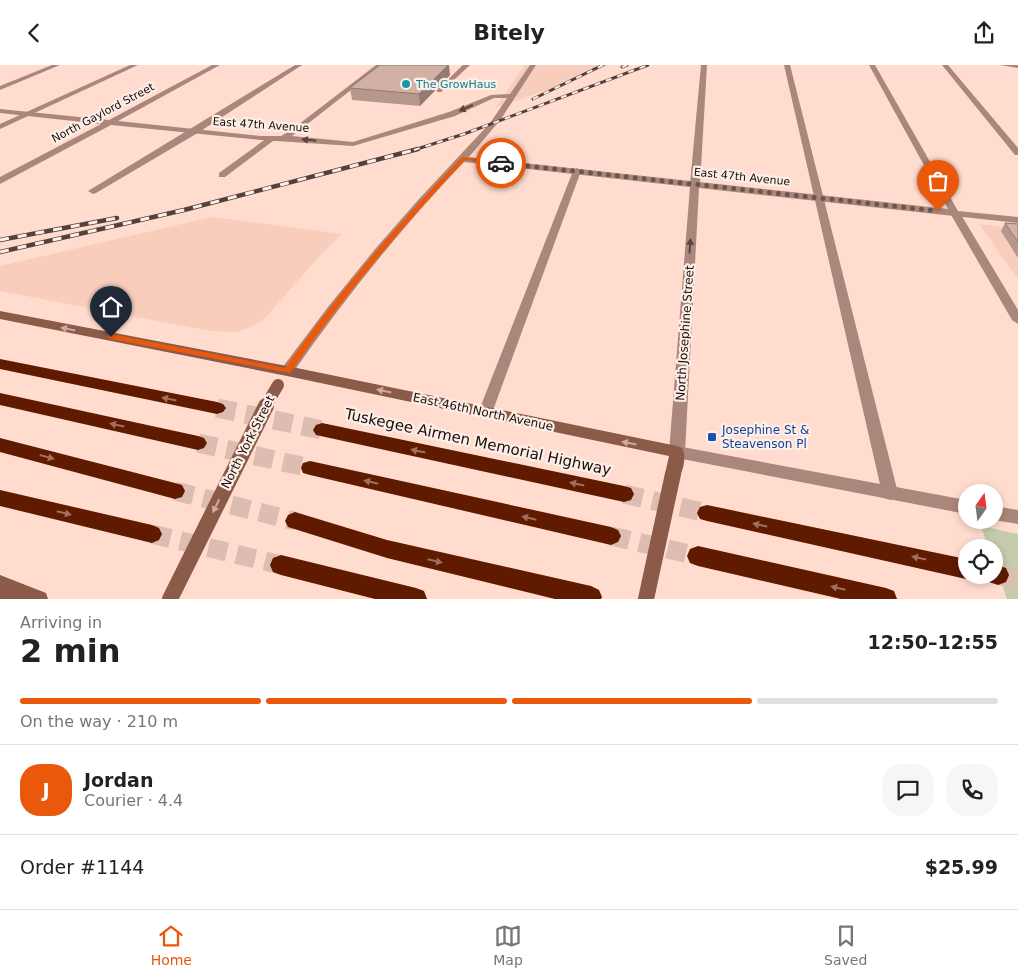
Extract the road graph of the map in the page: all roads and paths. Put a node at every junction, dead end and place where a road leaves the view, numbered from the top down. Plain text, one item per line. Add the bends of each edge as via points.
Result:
1 (57, 65) edge
2 (136, 65) edge
3 (217, 65) edge
4 (299, 65) edge
5 (380, 65) edge
6 (467, 65) edge
7 (533, 65) edge
8 (704, 65) edge
9 (787, 65) edge
10 (872, 65) edge
11 (945, 65) edge
12 (1002, 65) edge
13 (1017, 67) edge
14 (0, 88) edge
15 (439, 91) edge
16 (512, 96) junction
17 (0, 111) edge
18 (28, 114) junction
19 (108, 123) junction
20 (0, 127) edge
21 (193, 132) junction
22 (273, 138) junction
23 (282, 138) junction
24 (1018, 153) edge
25 (464, 159) junction
26 (577, 171) junction
27 (222, 175) dead end
28 (0, 181) edge
29 (695, 184) junction
30 (93, 191) dead end
31 (818, 198) junction
32 (955, 213) junction
33 (1018, 220) edge
34 (0, 315) edge
35 (1018, 320) edge
36 (0, 364) edge
37 (287, 371) junction
38 (0, 399) edge
39 (217, 408) tunnel mouth
40 (485, 413) junction
41 (322, 431) tunnel mouth
42 (198, 443) tunnel mouth
43 (0, 445) edge
44 (676, 452) junction
45 (310, 468) tunnel mouth
46 (175, 491) tunnel mouth
47 (890, 493) junction
48 (624, 495) tunnel mouth
49 (0, 497) edge
50 (958, 506) edge
51 (707, 513) tunnel mouth
52 (1003, 514) edge
53 (1018, 517) edge
54 (295, 521) tunnel mouth
55 (152, 534) tunnel mouth
56 (611, 536) tunnel mouth
57 (698, 556) tunnel mouth
58 (281, 565) tunnel mouth
59 (958, 567) edge
60 (2, 589) edge
61 (591, 597) dead end
62 (39, 599) edge
63 (170, 599) edge
64 (416, 599) edge
65 (646, 599) edge
66 (886, 599) edge

1 - 14 street
2 - 18 street
3 - 19 street, North Gaylord Street
4 - 21 street
5 - 23 street via 293,133
6 - 15 street
7 - 16 street, North York Street
8 - 29 street, North Josephine Street
9 - 31 street
10 - 32 street
11 - 24 street
12 - 13 street
16 -> 23 street, East 47th Avenue via 493,96 446,115 357,143
16 - 25 street, North York Street
17 - 18 street, East 47th Avenue
18 - 19 street, East 47th Avenue
18 - 20 street
19 - 21 street, East 47th Avenue
19 - 28 street, North Gaylord Street
21 - 22 street, East 47th Avenue
21 - 30 street
22 - 23 street, East 47th Avenue
22 - 27 street
25 - 26 street, East 47th Avenue
25 - 37 street, North York Street via 373,258
26 - 29 street, East 47th Avenue
26 - 40 street
29 - 31 street, East 47th Avenue
44 -> 29 street, North Josephine Street
31 - 32 street, East 47th Avenue
31 - 47 street
32 - 33 street, East 47th Avenue
32 - 35 street
37 -> 34 main road, East 46th North Avenue
39 -> 36 highway
40 -> 37 main road, East 46th North Avenue
37 -> 63 main road, North York Street, bridge via 266,405
42 -> 38 highway
44 -> 40 main road, East 46th North Avenue
48 -> 41 highway, Tuskegee Airmen Memorial Highway
43 -> 46 highway
44 - 47 street, East 46th North Avenue
44 - 65 main road, North Josephine Street, bridge
56 -> 45 highway
47 - 50 street, East 46th North Avenue
49 -> 55 highway
59 -> 51 highway
52 - 53 street
54 -> 61 highway via 387,549
66 -> 57 highway
58 - 64 highway
60 - 62 main road

